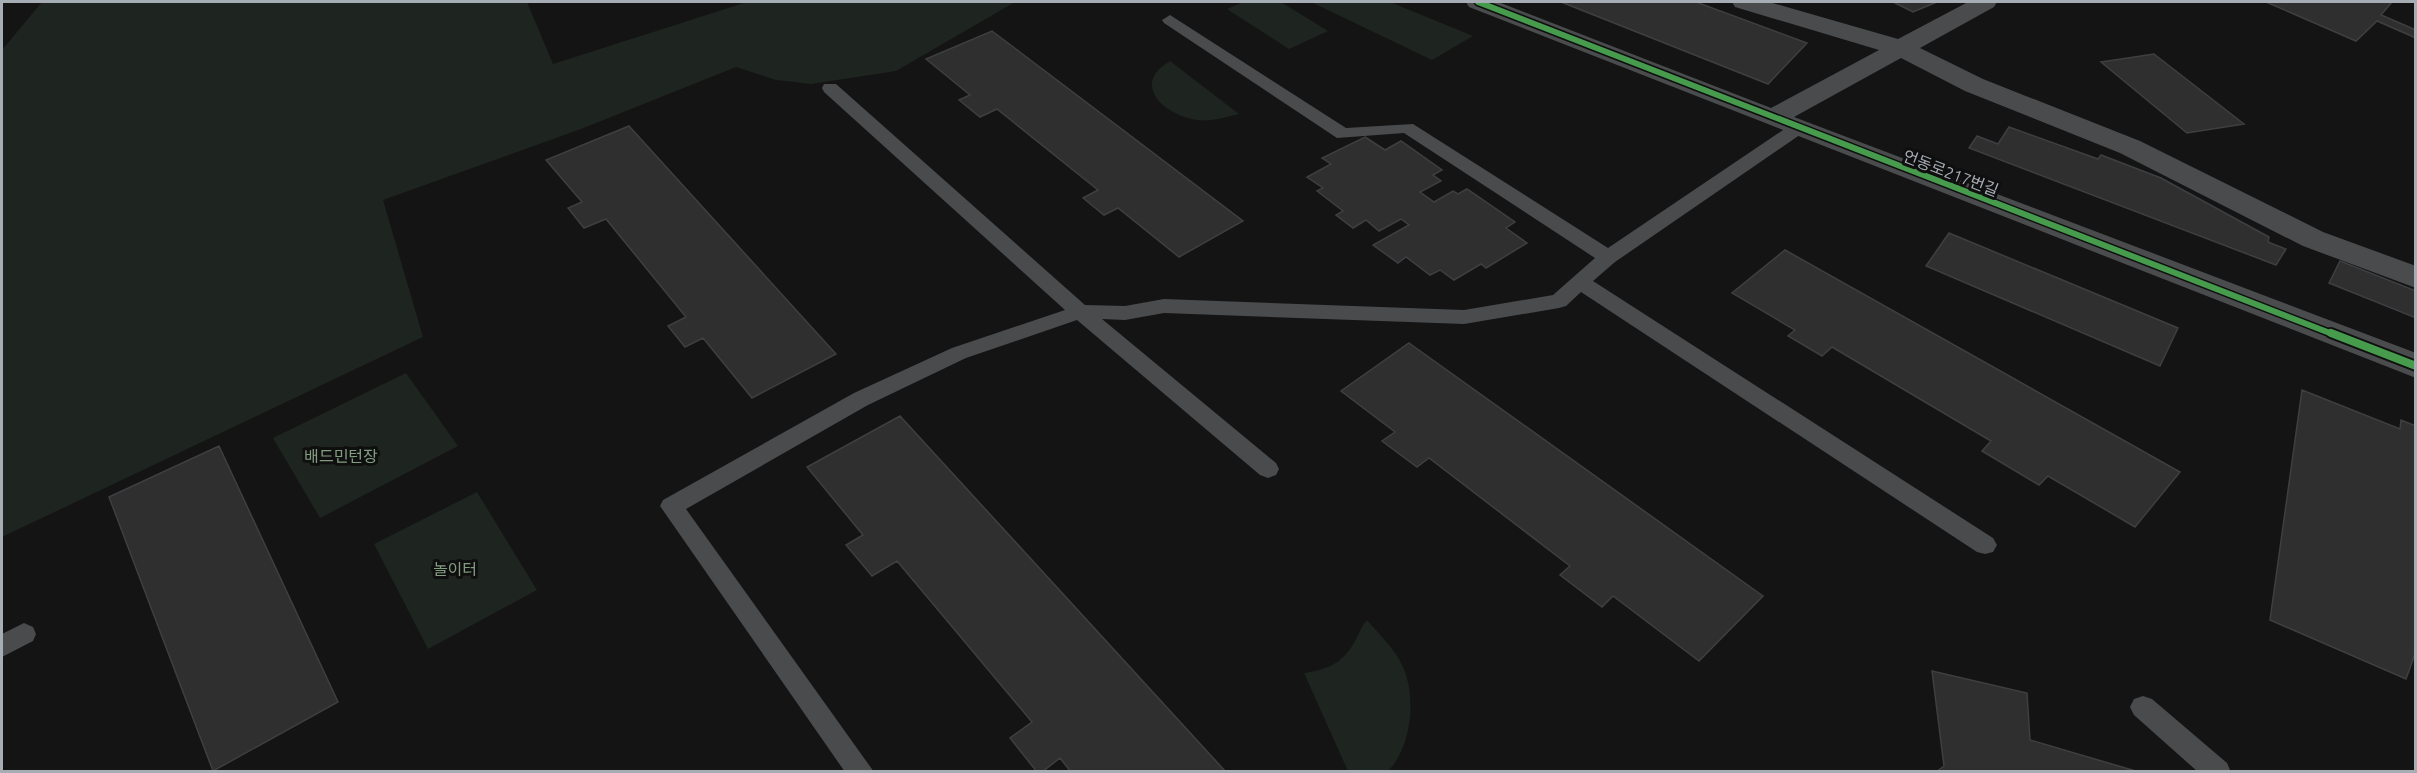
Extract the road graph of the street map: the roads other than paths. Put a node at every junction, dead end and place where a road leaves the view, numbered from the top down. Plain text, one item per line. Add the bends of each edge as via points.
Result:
1 (1478, 2) edge
2 (1744, 2) edge
3 (1985, 2) edge
4 (1170, 20) dead end
5 (1901, 48) junction
6 (830, 88) dead end
7 (1786, 123) junction
8 (1608, 256) junction
9 (2415, 278) edge
10 (1580, 282) junction
11 (1080, 312) junction
12 (2415, 366) edge
13 (1268, 469) dead end
14 (1985, 545) dead end
15 (24, 634) dead end
16 (2, 646) edge
17 (2143, 707) dead end
18 (861, 771) edge
19 (2218, 771) edge

1 - 7 street, 언동로217번길
2 - 5 street
3 - 5 street
4 - 8 lane via 1343,134 1407,128
5 - 7 street
5 - 9 street via 1974,85 2130,147 2313,239
6 - 11 lane
7 - 8 lane
7 - 12 street, 언동로217번길
8 - 10 lane
10 - 11 lane via 1559,301 1464,317 1164,306 1125,313
10 - 14 lane
11 - 13 lane
11 - 18 lane via 959,353 871,394 671,506
15 - 16 lane
17 - 19 lane

